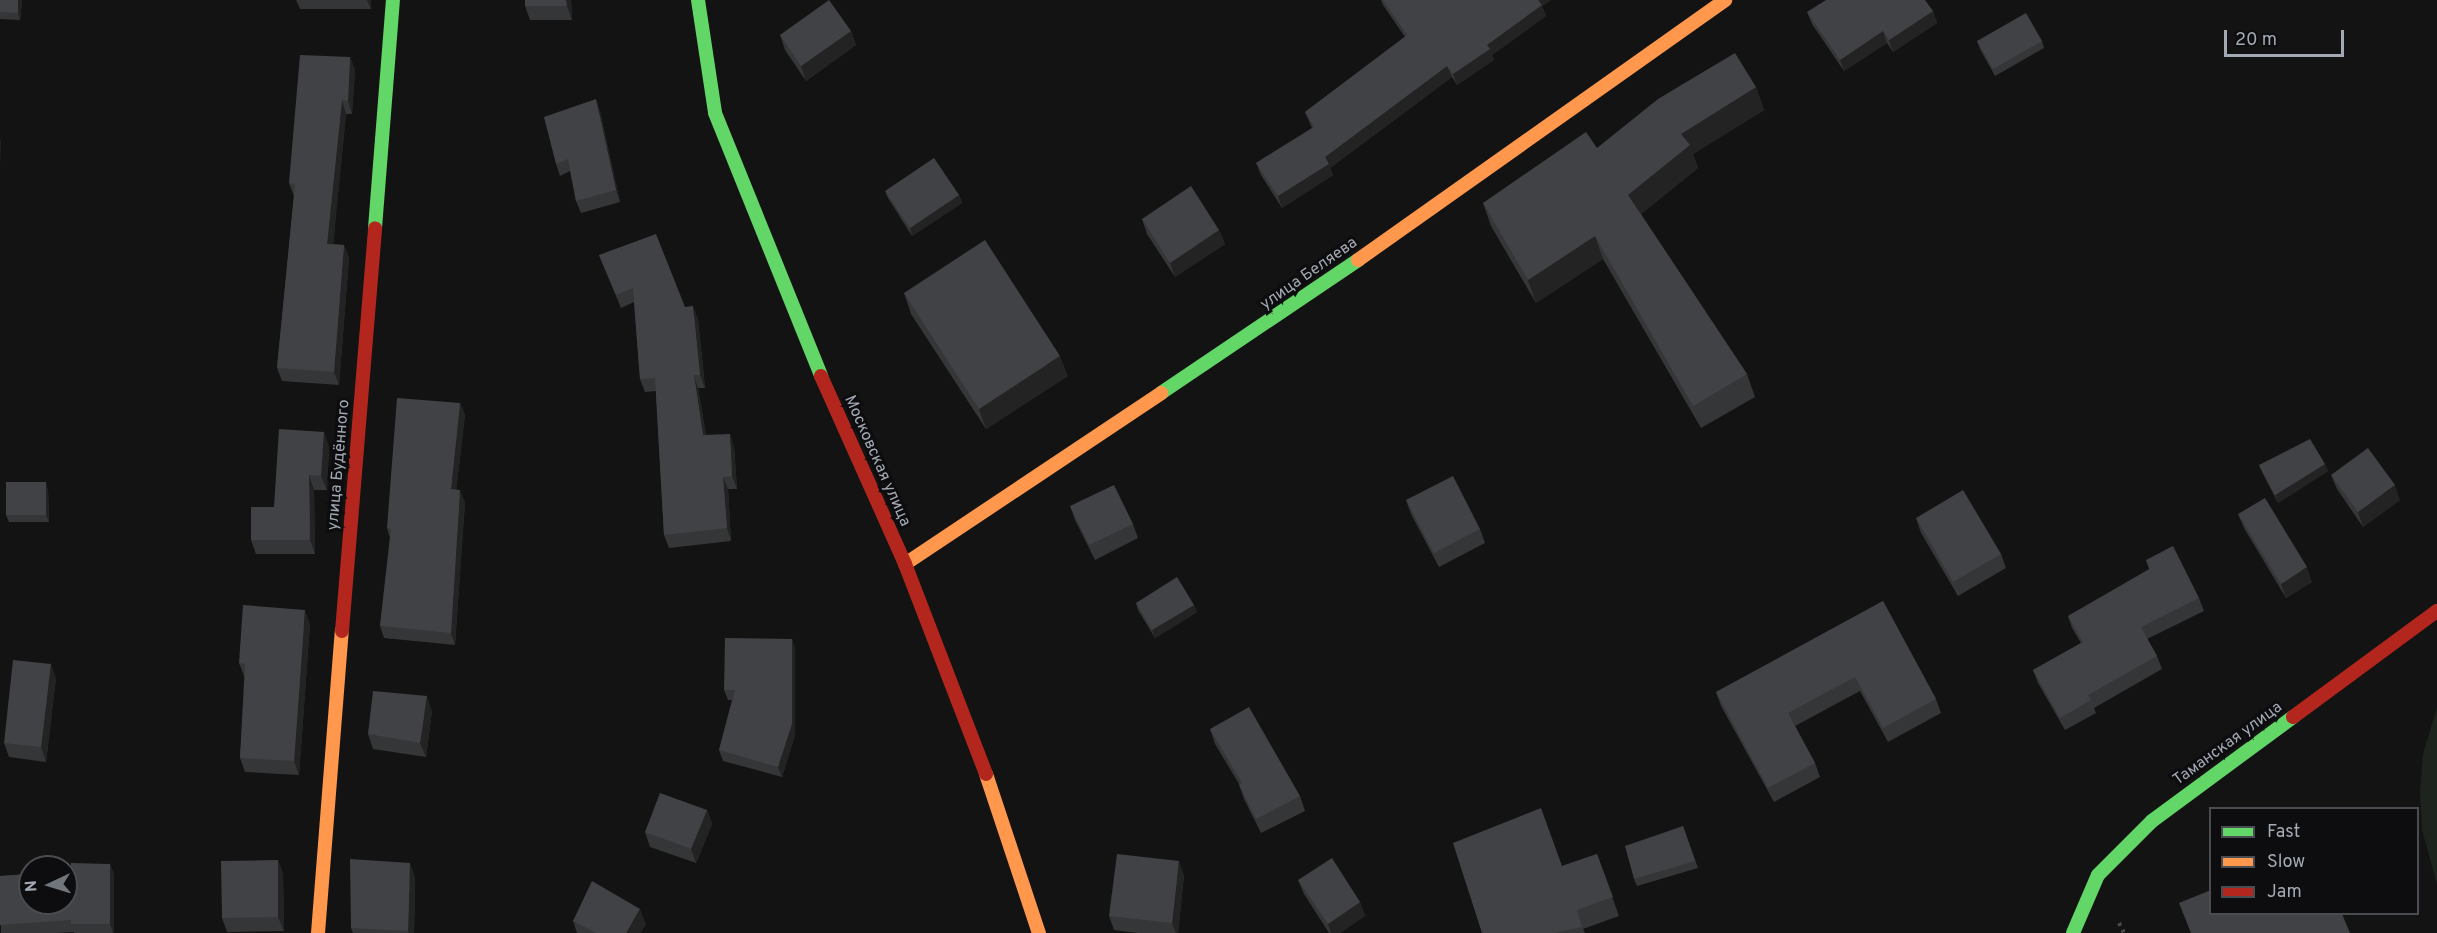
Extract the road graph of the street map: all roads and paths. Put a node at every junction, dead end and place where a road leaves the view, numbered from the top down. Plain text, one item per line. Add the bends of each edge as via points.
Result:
1 (393, 0) edge
2 (698, 0) edge
3 (1725, 0) edge
4 (905, 564) junction
5 (2437, 611) edge
6 (318, 933) edge
7 (1039, 933) edge
8 (2073, 933) edge

1 - 6 street, улица Будённого
2 - 4 street, Московская улица via 715,113 808,346
3 - 4 street, улица Беляева via 1300,301
4 - 7 street, Московская улица via 1000,812
5 - 8 street, Таманская улица via 2152,821 2098,875

